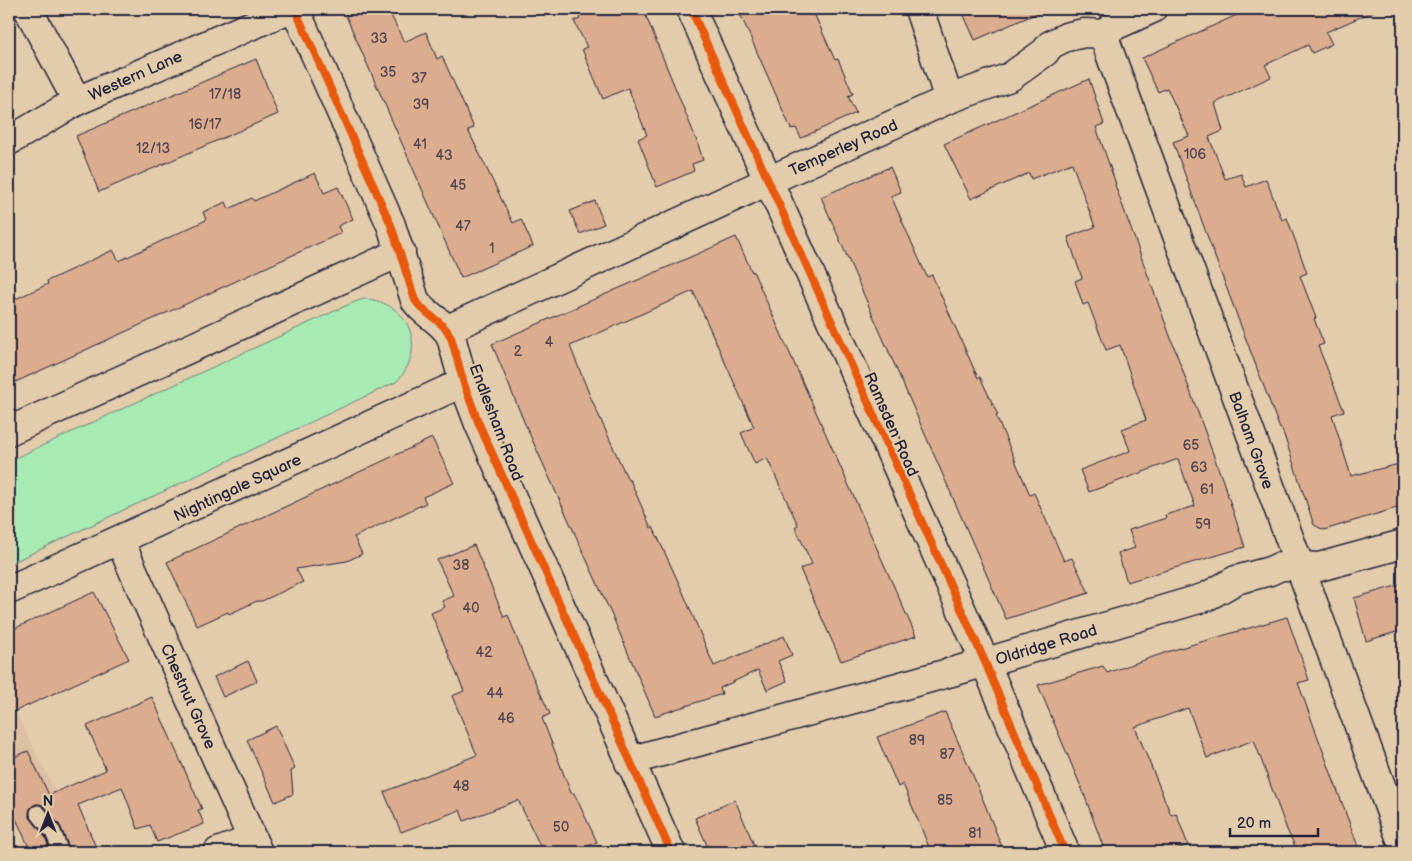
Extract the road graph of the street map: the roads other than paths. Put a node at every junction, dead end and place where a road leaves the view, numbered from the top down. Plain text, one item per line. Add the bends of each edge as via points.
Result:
1 (28, 9) edge
2 (289, 9) edge
3 (295, 9) edge
4 (690, 9) edge
5 (919, 9) edge
6 (1152, 9) edge
7 (1106, 34) junction
8 (949, 99) junction
9 (77, 101) junction
10 (9, 141) edge
11 (768, 181) junction
12 (401, 252) junction
13 (448, 329) junction
14 (464, 384) junction
15 (9, 431) edge
16 (120, 541) junction
17 (1403, 544) edge
18 (1299, 566) junction
19 (9, 590) edge
20 (985, 662) junction
21 (629, 762) junction
22 (38, 813) dead end
23 (255, 845) edge
24 (1403, 845) edge
25 (61, 852) edge
26 (218, 852) edge
27 (671, 852) edge
28 (1065, 852) edge

1 - 9 street, Western Lane
2 - 9 street, Western Lane
3 - 12 street
4 - 11 street, Ramsden Road
5 - 8 street
6 - 7 street via 1112,27
7 - 8 street, Temperley Road via 1084,33 1066,37 1050,44 1045,52 1010,77
7 - 18 street, Balham Grove via 1105,39
8 - 11 street, Temperley Road
9 - 10 street
11 - 13 street, Temperley Road
11 - 20 street, Ramsden Road
12 - 13 street via 420,308
12 - 15 street
13 - 14 street, Endlesham Road
14 - 16 street, Nightingale Square
14 - 21 street, Endlesham Road
16 - 19 street, Nightingale Square
16 - 23 street, Chestnut Grove
17 - 18 street, Oldridge Road via 1319,568
18 - 20 street, Oldridge Road via 1281,566 1236,580 1206,597
18 - 24 street, Balham Grove
20 - 21 street, Oldridge Road
20 - 28 street, Ramsden Road
21 - 27 street, Endlesham Road
22 - 25 lane via 53,832
23 - 26 street via 238,845

